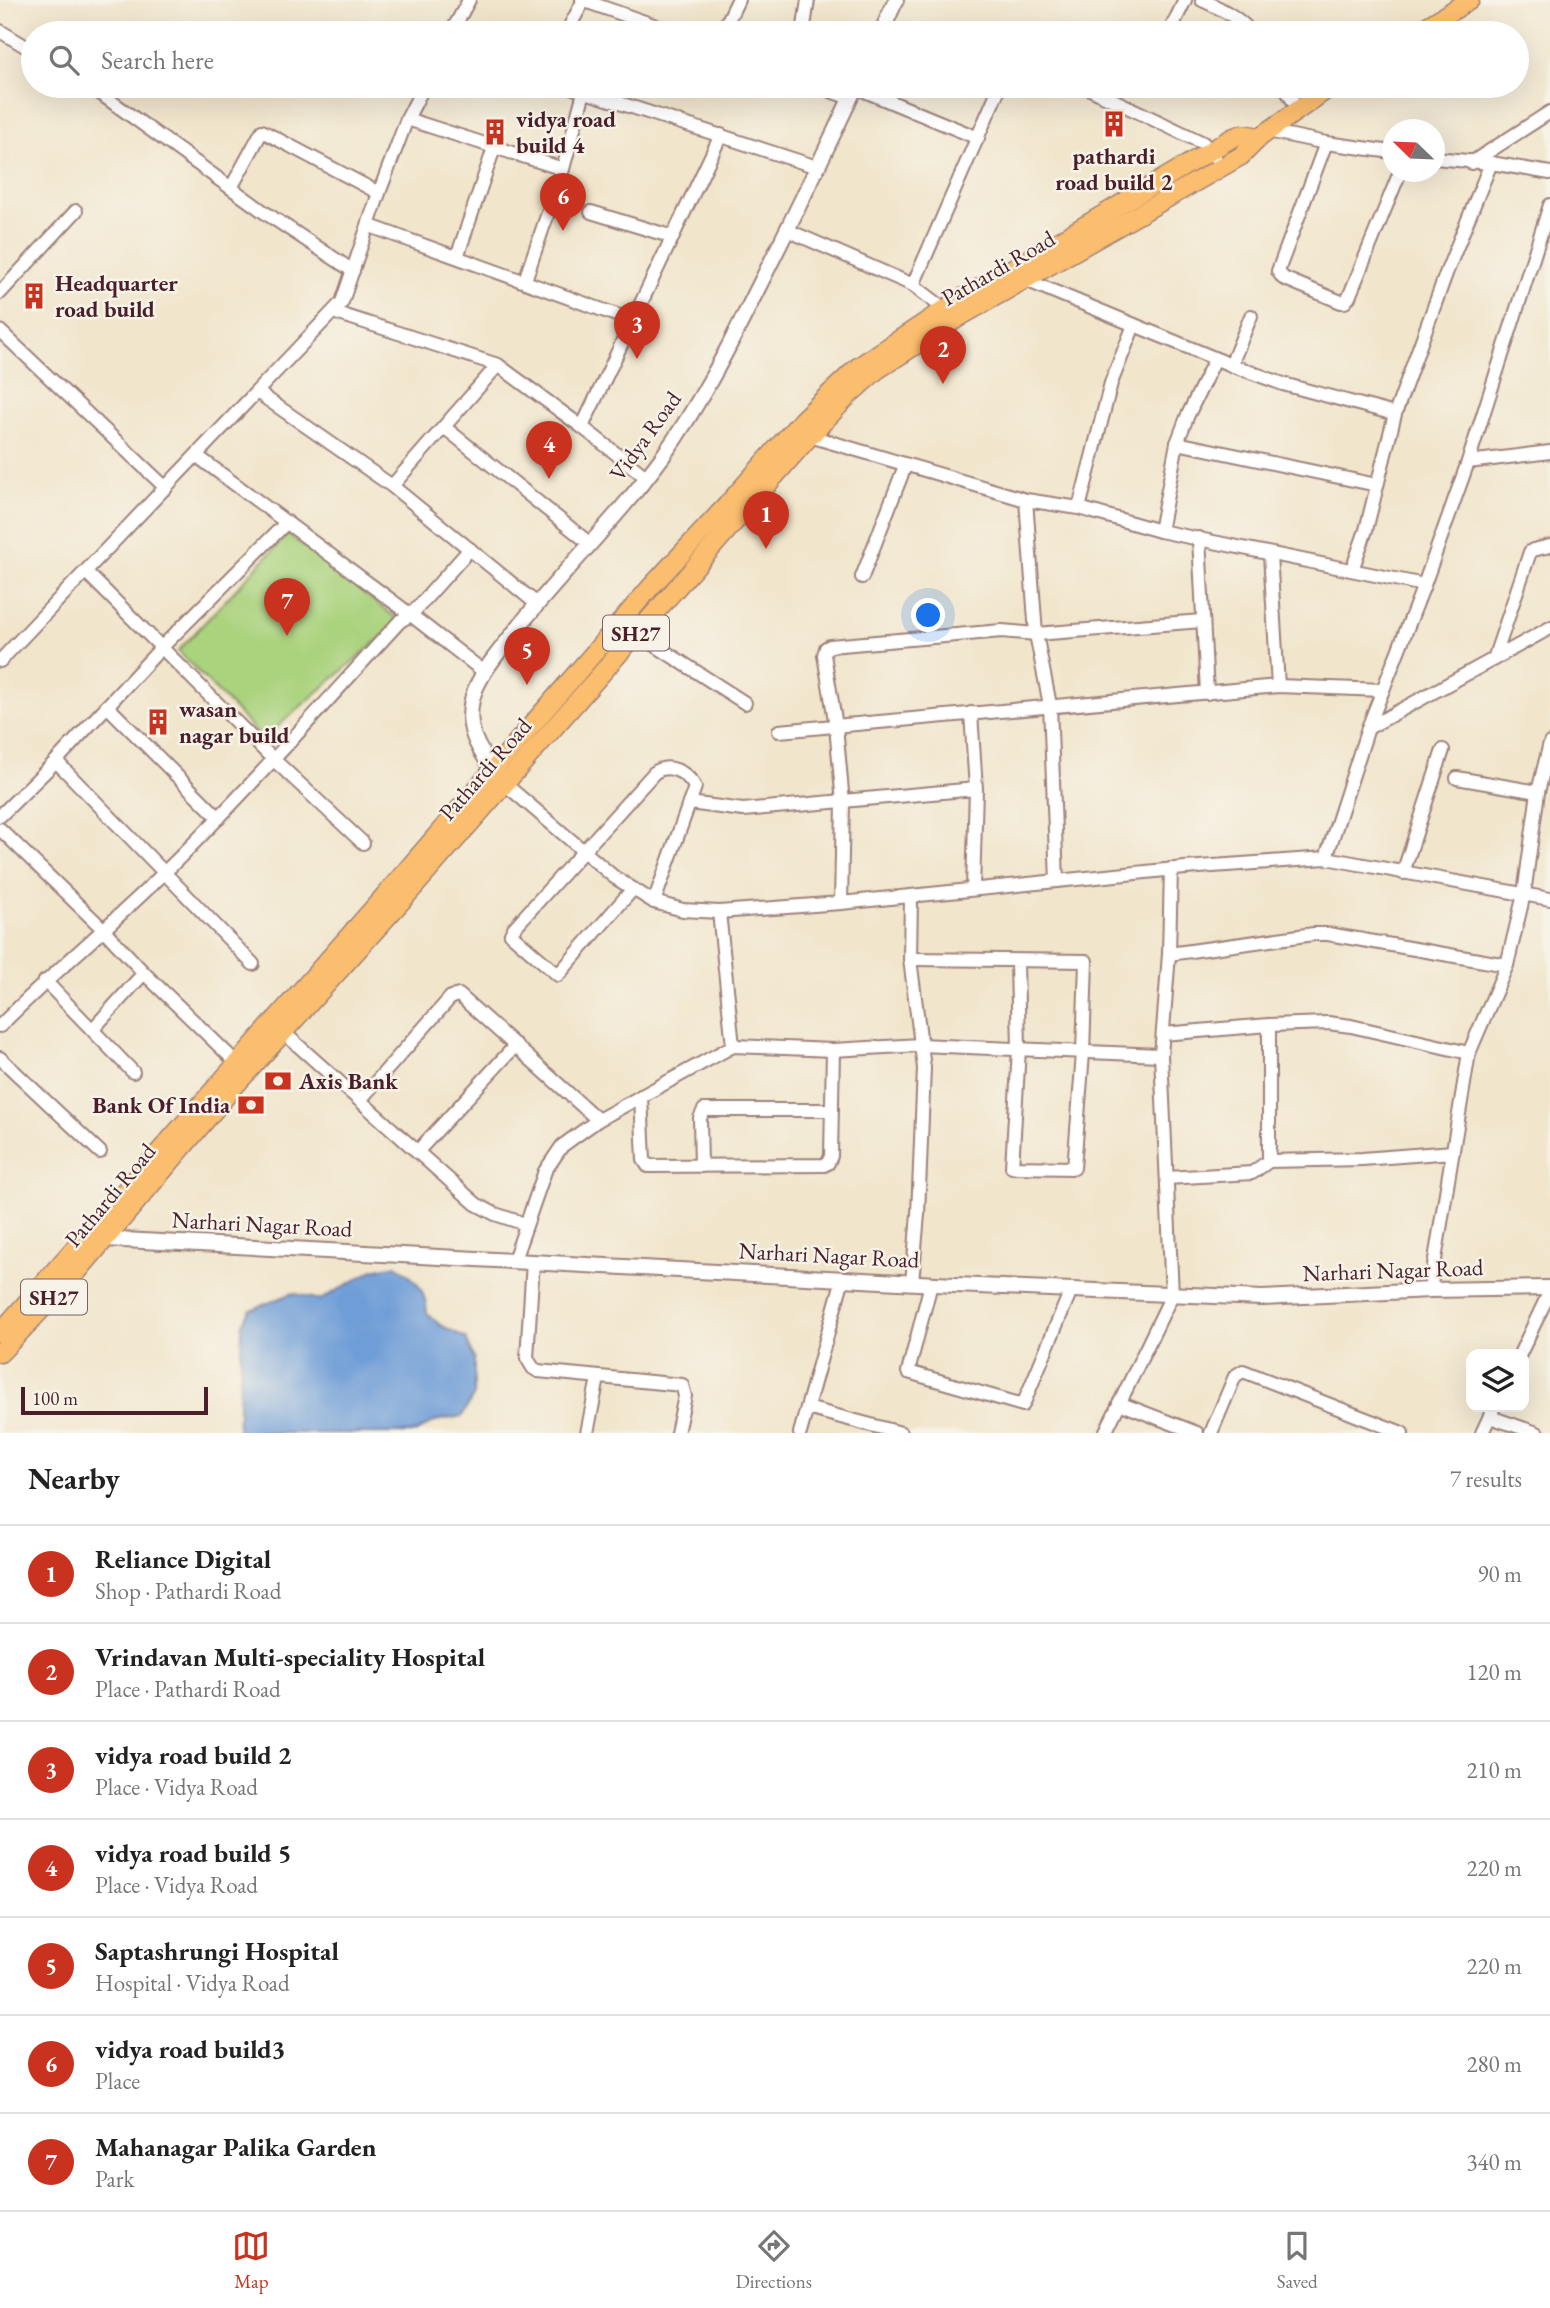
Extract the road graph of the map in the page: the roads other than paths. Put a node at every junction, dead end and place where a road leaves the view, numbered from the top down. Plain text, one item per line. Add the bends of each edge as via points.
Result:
1 (470, 0) edge
2 (583, 0) edge
3 (738, 0) edge
4 (808, 0) edge
5 (896, 0) edge
6 (1185, 0) edge
7 (1202, 0) edge
8 (1470, 0) edge
9 (458, 21) edge
10 (572, 21) edge
11 (643, 21) edge
12 (728, 21) edge
13 (805, 21) edge
14 (886, 21) edge
15 (1175, 21) edge
16 (1238, 21) edge
17 (1436, 21) edge
18 (0, 31) edge
19 (21, 44) edge
20 (107, 98) edge
21 (418, 98) edge
22 (582, 98) edge
23 (603, 98) edge
24 (850, 98) edge
25 (875, 98) edge
26 (995, 98) edge
27 (1109, 98) edge
28 (1291, 98) edge
29 (1314, 98) edge
30 (1298, 109) junction
31 (1550, 113) edge
32 (407, 119) junction
33 (1264, 134) junction
34 (721, 135) junction
35 (978, 138) junction
36 (1326, 143) junction
37 (494, 148) junction
38 (1211, 151) junction
39 (1382, 151) edge
40 (1445, 159) edge
41 (1471, 163) junction
42 (1491, 163) junction
43 (817, 167) junction
44 (1221, 167) junction
45 (563, 169) junction
46 (1550, 173) edge
47 (1396, 182) edge
48 (231, 188) junction
49 (379, 193) junction
50 (1550, 205) edge
51 (76, 211) dead end
52 (591, 212) dead end
53 (369, 226) junction
54 (787, 230) junction
55 (674, 237) junction
56 (457, 257) junction
57 (1010, 269) junction
58 (354, 271) junction
59 (525, 280) junction
60 (1025, 281) junction
61 (913, 285) junction
62 (0, 293) edge
63 (333, 312) junction
64 (951, 314) junction
65 (1251, 316) dead end
66 (633, 321) junction
67 (1134, 325) junction
68 (0, 331) edge
69 (1215, 359) junction
70 (498, 365) junction
71 (1231, 365) junction
72 (257, 391) junction
73 (1395, 414) junction
74 (582, 426) junction
75 (444, 427) junction
76 (801, 433) junction
77 (1177, 443) junction
78 (1550, 452) edge
79 (197, 456) junction
80 (1468, 463) junction
81 (905, 466) junction
82 (646, 477) junction
83 (1377, 485) junction
84 (392, 486) junction
85 (166, 488) junction
86 (1026, 500) junction
87 (1079, 508) junction
88 (287, 522) junction
89 (1160, 531) junction
90 (1199, 538) junction
91 (589, 543) junction
92 (1550, 547) edge
93 (470, 549) junction
94 (1270, 554) junction
95 (1352, 570) junction
96 (86, 572) junction
97 (862, 577) dead end
98 (1424, 585) junction
99 (537, 604) junction
100 (411, 615) junction
101 (1202, 621) junction
102 (1550, 628) edge
103 (636, 633) junction
104 (1036, 634) junction
105 (161, 648) junction
106 (1494, 659) junction
107 (0, 661) edge
108 (484, 671) junction
109 (1278, 686) junction
110 (1383, 690) junction
111 (1207, 693) junction
112 (746, 703) dead end
113 (1050, 705) junction
114 (107, 706) junction
115 (971, 713) junction
116 (836, 726) junction
117 (1368, 728) junction
118 (779, 731) dead end
119 (1550, 743) edge
120 (1443, 750) dead end
121 (273, 759) junction
122 (56, 761) junction
123 (493, 769) junction
124 (1457, 778) dead end
125 (505, 784) junction
126 (976, 789) junction
127 (1538, 792) junction
128 (689, 803) junction
129 (843, 803) junction
130 (0, 816) edge
131 (219, 818) junction
132 (0, 829) edge
133 (363, 843) dead end
134 (582, 852) junction
135 (1326, 859) junction
136 (1171, 869) junction
137 (164, 873) junction
138 (1403, 873) junction
139 (1057, 881) junction
140 (974, 889) junction
141 (632, 890) junction
142 (1524, 894) junction
143 (911, 896) junction
144 (1550, 899) edge
145 (654, 902) junction
146 (841, 903) junction
147 (719, 912) junction
148 (103, 929) junction
149 (1169, 954) junction
150 (910, 959) junction
151 (1017, 962) junction
152 (253, 964) dead end
153 (1507, 965) junction
154 (144, 973) junction
155 (45, 981) junction
156 (1269, 1025) junction
157 (0, 1026) edge
158 (93, 1029) junction
159 (283, 1032) junction
160 (1163, 1034) junction
161 (516, 1045) junction
162 (920, 1045) junction
163 (733, 1046) junction
164 (834, 1049) junction
165 (1019, 1049) junction
166 (1469, 1053) junction
167 (1083, 1054) junction
168 (1161, 1055) junction
169 (0, 1058) edge
170 (242, 1068) junction
171 (133, 1072) dead end
172 (641, 1096) junction
173 (360, 1100) junction
174 (832, 1110) junction
175 (598, 1120) junction
176 (100, 1152) dead end
177 (417, 1152) junction
178 (1453, 1152) junction
179 (1269, 1161) junction
180 (701, 1166) junction
181 (1167, 1178) junction
182 (526, 1224) junction
183 (97, 1235) junction
184 (514, 1260) junction
185 (533, 1261) junction
186 (844, 1278) junction
187 (912, 1283) junction
188 (931, 1284) junction
189 (1550, 1289) edge
190 (1071, 1290) junction
191 (1430, 1290) junction
192 (1171, 1294) junction
193 (1537, 1318) junction
194 (1550, 1323) edge
195 (0, 1333) edge
196 (1522, 1349) edge
197 (0, 1353) edge
198 (598, 1378) junction
199 (1119, 1403) junction
200 (807, 1408) junction
201 (1492, 1412) edge
202 (587, 1433) edge
203 (677, 1433) edge
204 (800, 1433) edge
205 (901, 1433) edge
206 (1105, 1433) edge
207 (1197, 1433) edge
208 (1211, 1433) edge
209 (1402, 1433) edge
210 (1482, 1433) edge
211 (1538, 1433) edge

1 - 9 street
2 - 10 street
2 - 11 street
3 - 12 street
4 - 13 street
5 - 14 street
6 - 15 street
7 - 16 street
8 - 17 main road
18 - 19 street
20 - 48 street
21 - 32 street
22 - 45 street
23 - 34 street
24 - 43 street, Vidya Road
25 - 35 street
26 - 35 street
27 - 38 street
28 - 30 street
29 - 30 main road, Pathardi Road / SH27
30 - 33 main road, Pathardi Road / SH27
31 - 41 street
32 - 37 street
32 - 49 street
33 - 36 street
33 - 38 main road via 1242,134
33 - 44 main road, Pathardi Road / SH27
34 - 43 street
34 - 55 street
35 - 61 street
36 - 39 street
36 - 47 street via 1278,271 1283,278 1341,302 1349,297
37 - 45 street
37 - 56 street
38 - 44 street
38 - 57 main road
40 - 41 street
41 - 42 street
42 - 46 street
42 - 73 street
43 - 54 street, Vidya Road
44 - 60 main road, Pathardi Road / SH27
45 - 59 street
48 - 49 street via 262,131
48 - 58 street
49 - 53 street
50 - 80 street
51 - 62 street
52 - 55 street
53 - 56 street
53 - 58 street
54 - 61 street
54 - 82 street, Vidya Road via 696,405
55 - 66 street
56 - 59 street
57 - 60 street
57 - 64 main road
58 - 63 street
59 - 66 street
60 - 64 main road, Pathardi Road / SH27
60 - 67 street
61 - 64 street
63 - 70 street
63 - 72 street
64 - 76 main road, Pathardi Road / SH27
65 - 71 street
66 - 74 street
67 - 69 street
67 - 87 street via 1111,383
68 - 85 street
69 - 71 street
69 - 77 street
70 - 74 street
70 - 75 street
71 - 73 street
72 - 79 street
72 - 84 street
73 - 83 street
74 - 82 street
75 - 84 street
75 - 91 street
76 - 81 street
76 - 103 main road, Pathardi Road / SH27
76 - 123 main road via 649,589
77 - 83 street
77 - 89 street
78 - 80 street
79 - 85 street
79 - 88 street
80 - 98 street
81 - 86 street
81 - 97 street
82 - 91 street, Vidya Road
83 - 95 street
84 - 93 street
85 - 96 street
86 - 87 street
86 - 104 street
87 - 89 street
88 - 100 street
88 - 105 street
89 - 90 street
90 - 94 street
90 - 101 street
91 - 99 street, Vidya Road
92 - 106 street via 1530,552
93 - 99 street
93 - 100 street
94 - 95 street
94 - 109 street
95 - 98 street
96 - 105 street
96 - 107 street
98 - 110 street
99 - 108 street, Vidya Road
100 - 108 street
100 - 121 street via 400,621
101 - 104 street
101 - 111 street
102 - 106 street
103 - 112 street
103 - 125 main road, Pathardi Road / SH27
104 - 113 street
104 - 116 street via 1002,631 830,646 824,655
105 - 114 street
105 - 121 street
106 - 117 street
108 - 123 street, Vidya Road via 474,693 470,723 477,746
109 - 110 street
109 - 111 street
110 - 117 street
111 - 113 street
113 - 115 street
113 - 139 street
114 - 122 street
114 - 131 street
115 - 116 street
115 - 126 street
116 - 118 street
116 - 129 street
117 - 135 street
119 - 127 street
120 - 138 street
121 - 131 street
121 - 133 street
122 - 130 street
122 - 137 street
123 - 125 street, Vidya Road
123 - 170 main road
124 - 127 street
125 - 134 street
125 - 159 main road, Pathardi Road / SH27
126 - 129 street
126 - 140 street
127 - 142 street
128 - 129 street via 743,810
128 - 134 street via 695,787 692,781 677,770 661,768
128 - 145 street
129 - 146 street
131 - 137 street
132 - 148 street
134 - 141 street
134 - 141 street via 511,932 555,974 561,974
135 - 136 street
135 - 138 street
136 - 139 street
136 - 149 street
137 - 148 street
137 - 152 street
138 - 142 street
139 - 140 street
140 - 143 street
141 - 145 street
142 - 144 street
142 - 153 street
143 - 146 street
143 - 150 street
145 - 147 street
146 - 147 street
147 - 163 street
148 - 154 street
148 - 155 street
149 - 153 street via 1328,934
149 - 160 street
150 - 151 street
150 - 162 street
151 - 165 street
151 - 167 street via 1086,961
153 - 166 street
154 - 158 street
154 - 170 street
155 - 157 street
155 - 158 street
156 - 160 street
156 - 166 street via 1340,1024
156 - 179 street
158 - 171 street
159 - 170 main road, Pathardi Road / SH27
159 - 173 street
160 - 168 street
161 - 173 street via 455,995
161 - 175 street
161 - 177 street
162 - 164 street
162 - 165 street
162 - 187 street via 924,1068
163 - 164 street
163 - 172 street
164 - 174 street
165 - 167 street
165 - 167 street via 1012,1167 1074,1168
166 - 178 street
167 - 168 street
168 - 181 street
169 - 176 street
170 - 183 main road
172 - 175 street
172 - 180 street via 645,1164
173 - 177 street
174 - 180 street via 831,1156 824,1165
174 - 180 street via 704,1110 700,1118
175 - 182 street via 552,1159
177 - 182 street via 476,1204
178 - 179 street
178 - 191 street
179 - 181 street via 1252,1173
181 - 192 street
182 - 184 street
183 - 184 street, Narhari Nagar Road
183 - 195 main road
183 - 197 main road, Pathardi Road / SH27 via 78,1271
184 - 185 street, Narhari Nagar Road
185 - 186 street, Narhari Nagar Road
185 - 198 street via 529,1364 538,1371
186 - 187 street, Narhari Nagar Road
186 - 200 street
187 - 188 street, Narhari Nagar Road
188 - 190 street, Narhari Nagar Road
188 - 190 street via 908,1372 1023,1405
189 - 191 street, Narhari Nagar Road
189 - 193 street
190 - 192 street, Narhari Nagar Road
191 - 192 street, Narhari Nagar Road via 1262,1298
192 - 199 street
193 - 194 street
193 - 196 street
198 - 202 street
198 - 203 street via 681,1385 685,1396
199 - 206 street
199 - 207 street
200 - 204 street
200 - 205 street
201 - 210 street
201 - 211 street
208 - 209 street via 1235,1376 1243,1371

